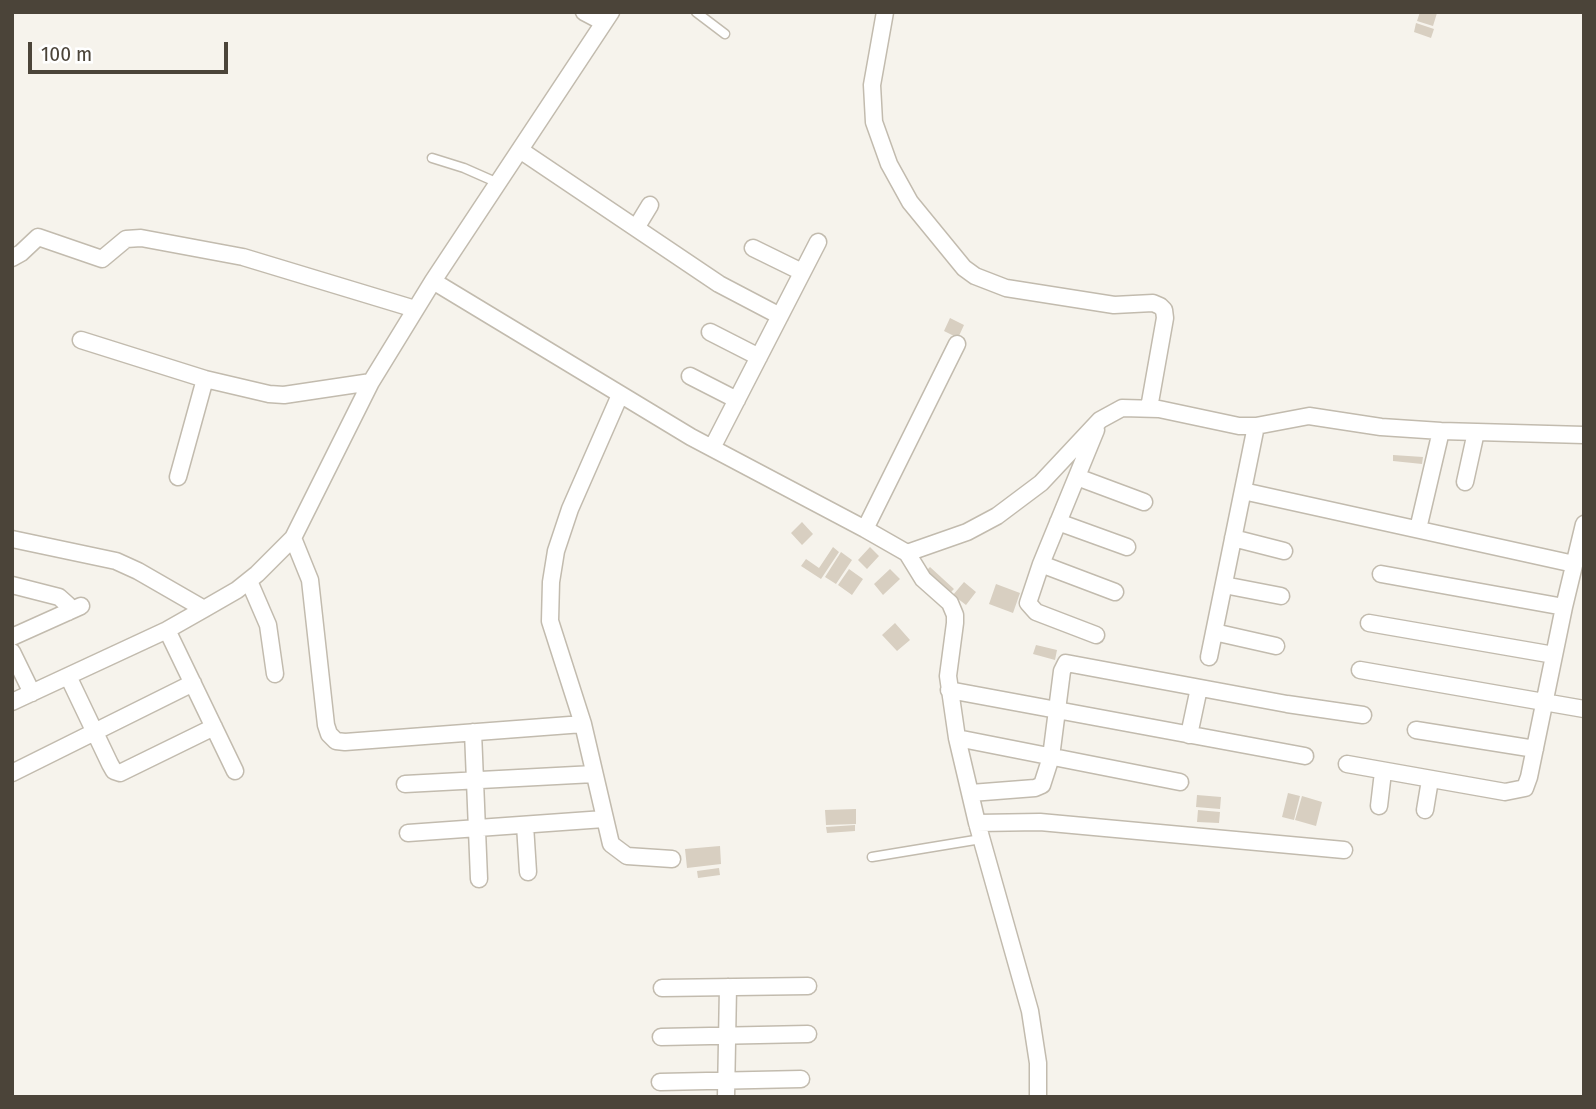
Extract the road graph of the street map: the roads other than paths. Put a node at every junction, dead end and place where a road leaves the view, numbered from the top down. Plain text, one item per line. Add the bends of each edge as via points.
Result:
1 (584, 12) edge
2 (696, 12) edge
3 (885, 12) edge
4 (607, 17) edge
5 (725, 34) dead end
6 (520, 150) junction
7 (432, 158) dead end
8 (498, 183) junction
9 (650, 205) dead end
10 (636, 228) junction
11 (818, 242) dead end
12 (753, 248) dead end
13 (12, 258) edge
14 (802, 272) junction
15 (433, 281) junction
16 (415, 309) junction
17 (780, 316) junction
18 (710, 332) dead end
19 (81, 340) dead end
20 (957, 344) dead end
21 (759, 357) junction
22 (690, 376) dead end
23 (205, 379) junction
24 (371, 382) junction
25 (620, 395) junction
26 (737, 400) junction
27 (1149, 408) junction
28 (1100, 420) junction
29 (1256, 425) junction
30 (1440, 431) junction
31 (1476, 432) junction
32 (1584, 435) edge
33 (712, 448) junction
34 (178, 477) dead end
35 (1077, 477) junction
36 (1465, 482) dead end
37 (1243, 491) junction
38 (1144, 502) dead end
39 (1058, 522) junction
40 (1584, 524) edge
41 (865, 528) junction
42 (1418, 529) junction
43 (293, 538) junction
44 (1233, 538) junction
45 (12, 539) edge
46 (1127, 547) dead end
47 (1284, 551) dead end
48 (907, 553) junction
49 (1574, 564) junction
50 (1041, 565) junction
51 (1381, 574) dead end
52 (249, 581) junction
53 (1224, 584) junction
54 (12, 585) edge
55 (1115, 592) dead end
56 (1281, 596) dead end
57 (1564, 607) junction
58 (204, 609) junction
59 (1369, 623) dead end
60 (167, 630) junction
61 (1214, 632) junction
62 (1096, 635) dead end
63 (12, 637) edge
64 (1276, 646) dead end
65 (12, 652) edge
66 (1554, 655) junction
67 (1209, 657) dead end
68 (1360, 670) dead end
69 (275, 674) dead end
70 (68, 676) junction
71 (193, 683) junction
72 (1199, 688) junction
73 (949, 690) junction
74 (32, 693) junction
75 (12, 702) edge
76 (1544, 703) junction
77 (1584, 709) edge
78 (1058, 710) junction
79 (1363, 715) dead end
80 (583, 724) junction
81 (214, 727) junction
82 (1416, 730) dead end
83 (95, 732) junction
84 (473, 732) junction
85 (1189, 735) junction
86 (957, 738) junction
87 (1535, 749) junction
88 (1305, 756) dead end
89 (1051, 757) junction
90 (1347, 764) dead end
91 (235, 771) dead end
92 (1383, 772) junction
93 (12, 773) edge
94 (594, 774) junction
95 (1430, 779) junction
96 (475, 780) junction
97 (1180, 782) dead end
98 (405, 784) dead end
99 (971, 793) junction
100 (1378, 806) dead end
101 (1424, 810) dead end
102 (604, 819) junction
103 (525, 825) junction
104 (477, 828) junction
105 (979, 831) junction
106 (408, 833) dead end
107 (1344, 850) dead end
108 (872, 857) dead end
109 (672, 859) dead end
110 (528, 872) dead end
111 (479, 879) dead end
112 (808, 986) dead end
113 (727, 987) junction
114 (662, 988) dead end
115 (808, 1034) dead end
116 (727, 1035) junction
117 (661, 1037) dead end
118 (801, 1079) dead end
119 (660, 1082) dead end
120 (727, 1089) edge
121 (1038, 1097) edge

1 - 4 street
2 - 5 lane
3 - 27 street via 872,85 874,122 889,164 910,202 944,247 975,276 1006,288 1114,305 1160,306 1165,318
4 - 6 street
6 - 8 street
6 - 10 street
7 - 8 lane
8 - 15 street
9 - 10 street
10 - 17 street via 719,284
11 - 14 street
12 - 14 street
13 - 16 street via 38,237 102,259 126,239 141,238 243,257
14 - 17 street
15 - 16 street
15 - 25 street
16 - 24 street
17 - 21 street
18 - 21 street
19 - 23 street
20 - 41 street
21 - 26 street
22 - 26 street
23 - 24 street via 284,395
23 - 34 street
24 - 43 street
25 - 33 street
25 - 80 street via 570,509 551,582 550,621
26 - 33 street
27 - 28 street via 1122,408
27 - 29 street via 1224,424
28 - 35 street
28 - 48 street via 1041,482 997,516
29 - 30 street via 1308,416
29 - 37 street
30 - 31 street
30 - 42 street
31 - 32 street
31 - 36 street
33 - 41 street
35 - 38 street
35 - 39 street
37 - 42 street
37 - 44 street
39 - 46 street
39 - 50 street
40 - 49 street
41 - 48 street
42 - 49 street
43 - 52 street
43 - 84 street via 313,594 329,734 345,742
44 - 47 street
44 - 53 street
45 - 58 street via 116,561
48 - 73 street via 923,579 954,609
49 - 57 street
50 - 55 street
50 - 62 street via 1029,596 1030,608
51 - 57 street
52 - 58 street
52 - 69 street via 268,625
53 - 56 street
53 - 61 street
54 - 63 street via 59,597 75,609
57 - 66 street
58 - 60 street
59 - 66 street
60 - 70 street
60 - 71 street
61 - 64 street
61 - 67 street
65 - 74 street
66 - 76 street
68 - 76 street
70 - 74 street
70 - 83 street
71 - 81 street
71 - 83 street
72 - 78 street via 1066,663
72 - 79 street
72 - 85 street
73 - 78 street
73 - 86 street
74 - 75 street
76 - 77 street
76 - 87 street
78 - 85 street
78 - 89 street
80 - 84 street
80 - 94 street
81 - 83 street via 121,773 114,771
81 - 91 street
82 - 87 street
83 - 93 street
84 - 96 street
85 - 88 street
86 - 89 street
86 - 99 street
87 - 95 street via 1527,783 1520,791
89 - 97 street
89 - 99 street via 1042,785
90 - 92 street
92 - 95 street
92 - 100 street
94 - 96 street
94 - 102 street
95 - 101 street
96 - 98 street
96 - 104 street
99 - 105 street
102 - 103 street
102 - 109 street via 611,844 618,851 637,858
103 - 104 street
103 - 110 street
104 - 106 street
104 - 111 street
105 - 107 street via 1040,822
105 - 108 lane
105 - 121 street via 1034,1030
112 - 113 street
113 - 114 street
113 - 116 street
115 - 116 street
116 - 117 street
116 - 120 street
118 - 120 street
119 - 120 street

